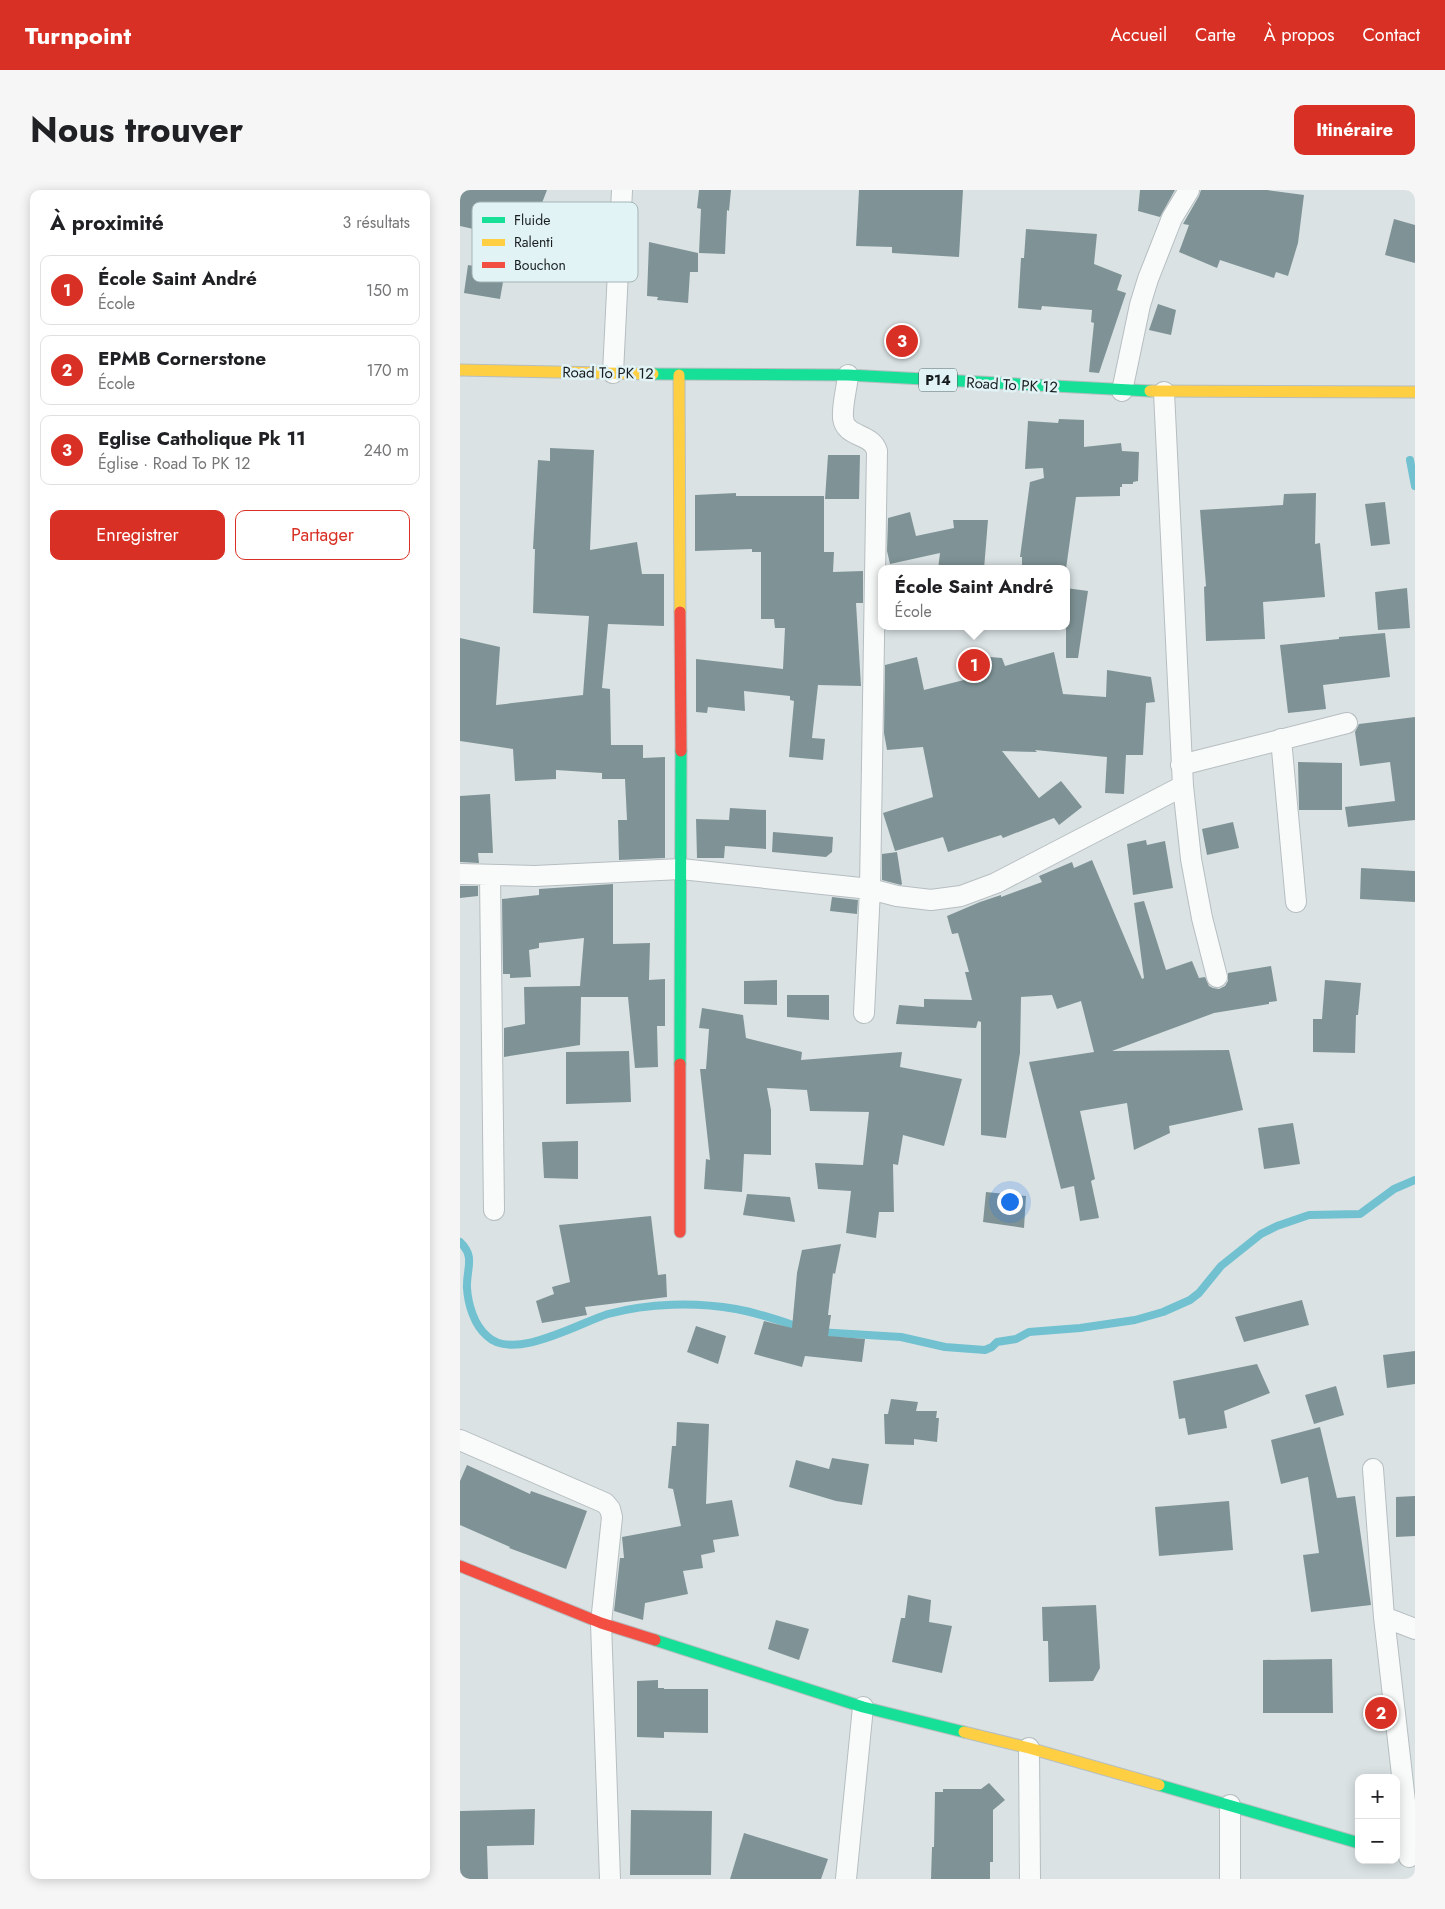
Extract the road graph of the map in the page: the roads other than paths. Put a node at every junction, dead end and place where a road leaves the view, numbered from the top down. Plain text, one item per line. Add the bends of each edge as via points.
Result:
1 (1189, 190) edge
2 (617, 282) edge
3 (460, 370) edge
4 (613, 373) junction
5 (678, 375) junction
6 (848, 375) junction
7 (1122, 391) junction
8 (1164, 392) junction
9 (1415, 392) edge
10 (1347, 723) dead end
11 (1282, 740) junction
12 (1181, 765) junction
13 (1182, 786) junction
14 (681, 868) junction
15 (460, 874) edge
16 (490, 876) junction
17 (870, 889) junction
18 (1296, 902) dead end
19 (1216, 977) dead end
20 (864, 1013) dead end
21 (494, 1210) dead end
22 (680, 1232) dead end
23 (460, 1440) edge
24 (1373, 1469) dead end
25 (460, 1566) edge
26 (1384, 1617) junction
27 (601, 1623) junction
28 (1415, 1629) edge
29 (863, 1707) junction
30 (1029, 1748) junction
31 (1230, 1805) junction
32 (1355, 1842) edge
33 (1407, 1857) edge
34 (610, 1879) edge
35 (846, 1879) edge
36 (1030, 1879) edge
37 (1230, 1879) edge

1 - 7 street via 1172,218 1148,279
2 - 4 street
3 - 4 street, Road To PK 12 / P14
4 - 5 street, Road To PK 12 / P14
5 - 6 street, Road To PK 12 / P14
5 - 14 street
6 - 7 street, Road To PK 12 / P14
6 - 17 street via 843,418 851,432 871,440 877,451
7 - 8 street, Road To PK 12 / P14
8 - 9 street, Road To PK 12 / P14
8 - 12 street
10 - 11 street
11 - 12 street
11 - 18 street
12 - 13 street
13 - 17 street via 996,883 961,896 931,900
13 - 19 street via 1202,918
14 - 16 street
14 - 17 street
14 - 22 street
15 - 16 street
16 - 21 street
17 - 20 street
23 - 27 street via 605,1503 610,1509 612,1517
24 - 26 street
25 - 27 street
26 - 28 street
26 - 33 street via 1407,1819
27 - 29 street
27 - 34 street
29 - 30 street
29 - 35 street
30 - 31 street
30 - 36 street
31 - 32 street
31 - 37 street

